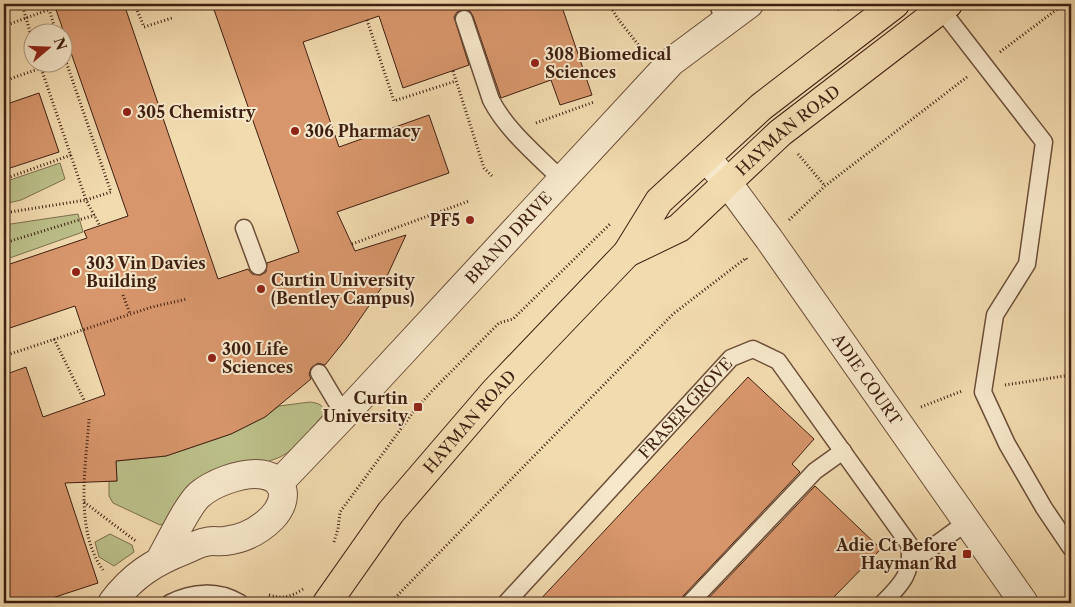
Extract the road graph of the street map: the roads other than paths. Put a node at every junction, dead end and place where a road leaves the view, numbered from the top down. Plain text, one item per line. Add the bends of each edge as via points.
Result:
1 (749, 4) edge
2 (895, 4) edge
3 (942, 6) edge
4 (721, 13) edge
5 (464, 19) dead end
6 (706, 158) junction
7 (562, 180) junction
8 (727, 182) junction
9 (244, 228) dead end
10 (626, 253) junction
11 (258, 266) dead end
12 (319, 373) dead end
13 (344, 415) junction
14 (842, 451) junction
15 (279, 483) junction
16 (188, 511) junction
17 (967, 522) junction
18 (207, 541) junction
19 (1071, 548) edge
20 (911, 555) junction
21 (160, 560) junction
22 (112, 603) edge
23 (170, 603) edge
24 (240, 603) edge
25 (327, 603) edge
26 (506, 603) edge
27 (690, 603) edge
28 (883, 603) edge
29 (1024, 603) edge

1 - 4 street, BRAND DRIVE
2 - 6 main road, HAYMAN ROAD via 761,107
3 - 8 main road, HAYMAN ROAD via 780,133
3 - 19 lane via 983,65 1044,142 1027,264 995,315 983,392 1007,444
4 - 7 street, BRAND DRIVE
5 - 7 lane via 495,108
6 - 8 street, ADIE COURT
6 - 10 main road, HAYMAN ROAD via 659,201
7 - 13 street, BRAND DRIVE
8 - 10 main road, HAYMAN ROAD via 679,228
8 - 17 street, ADIE COURT
9 - 11 lane
10 - 25 main road, HAYMAN ROAD via 446,447 391,512
12 - 13 lane
13 - 15 street, BRAND DRIVE
14 - 20 lane, FRASER GROVE via 909,544
14 - 26 lane, FRASER GROVE via 778,361 753,349 731,358
14 - 27 lane via 815,471
15 - 16 street via 270,476 256,474 228,480 202,493
15 - 18 street via 283,502 266,523 238,539
16 - 18 street via 192,531 196,537
16 - 21 street
17 - 20 lane via 923,554
17 - 29 street, ADIE COURT
18 - 21 street
20 - 28 lane via 901,585
21 - 22 street via 131,581
23 - 24 lane via 202,592 230,597

